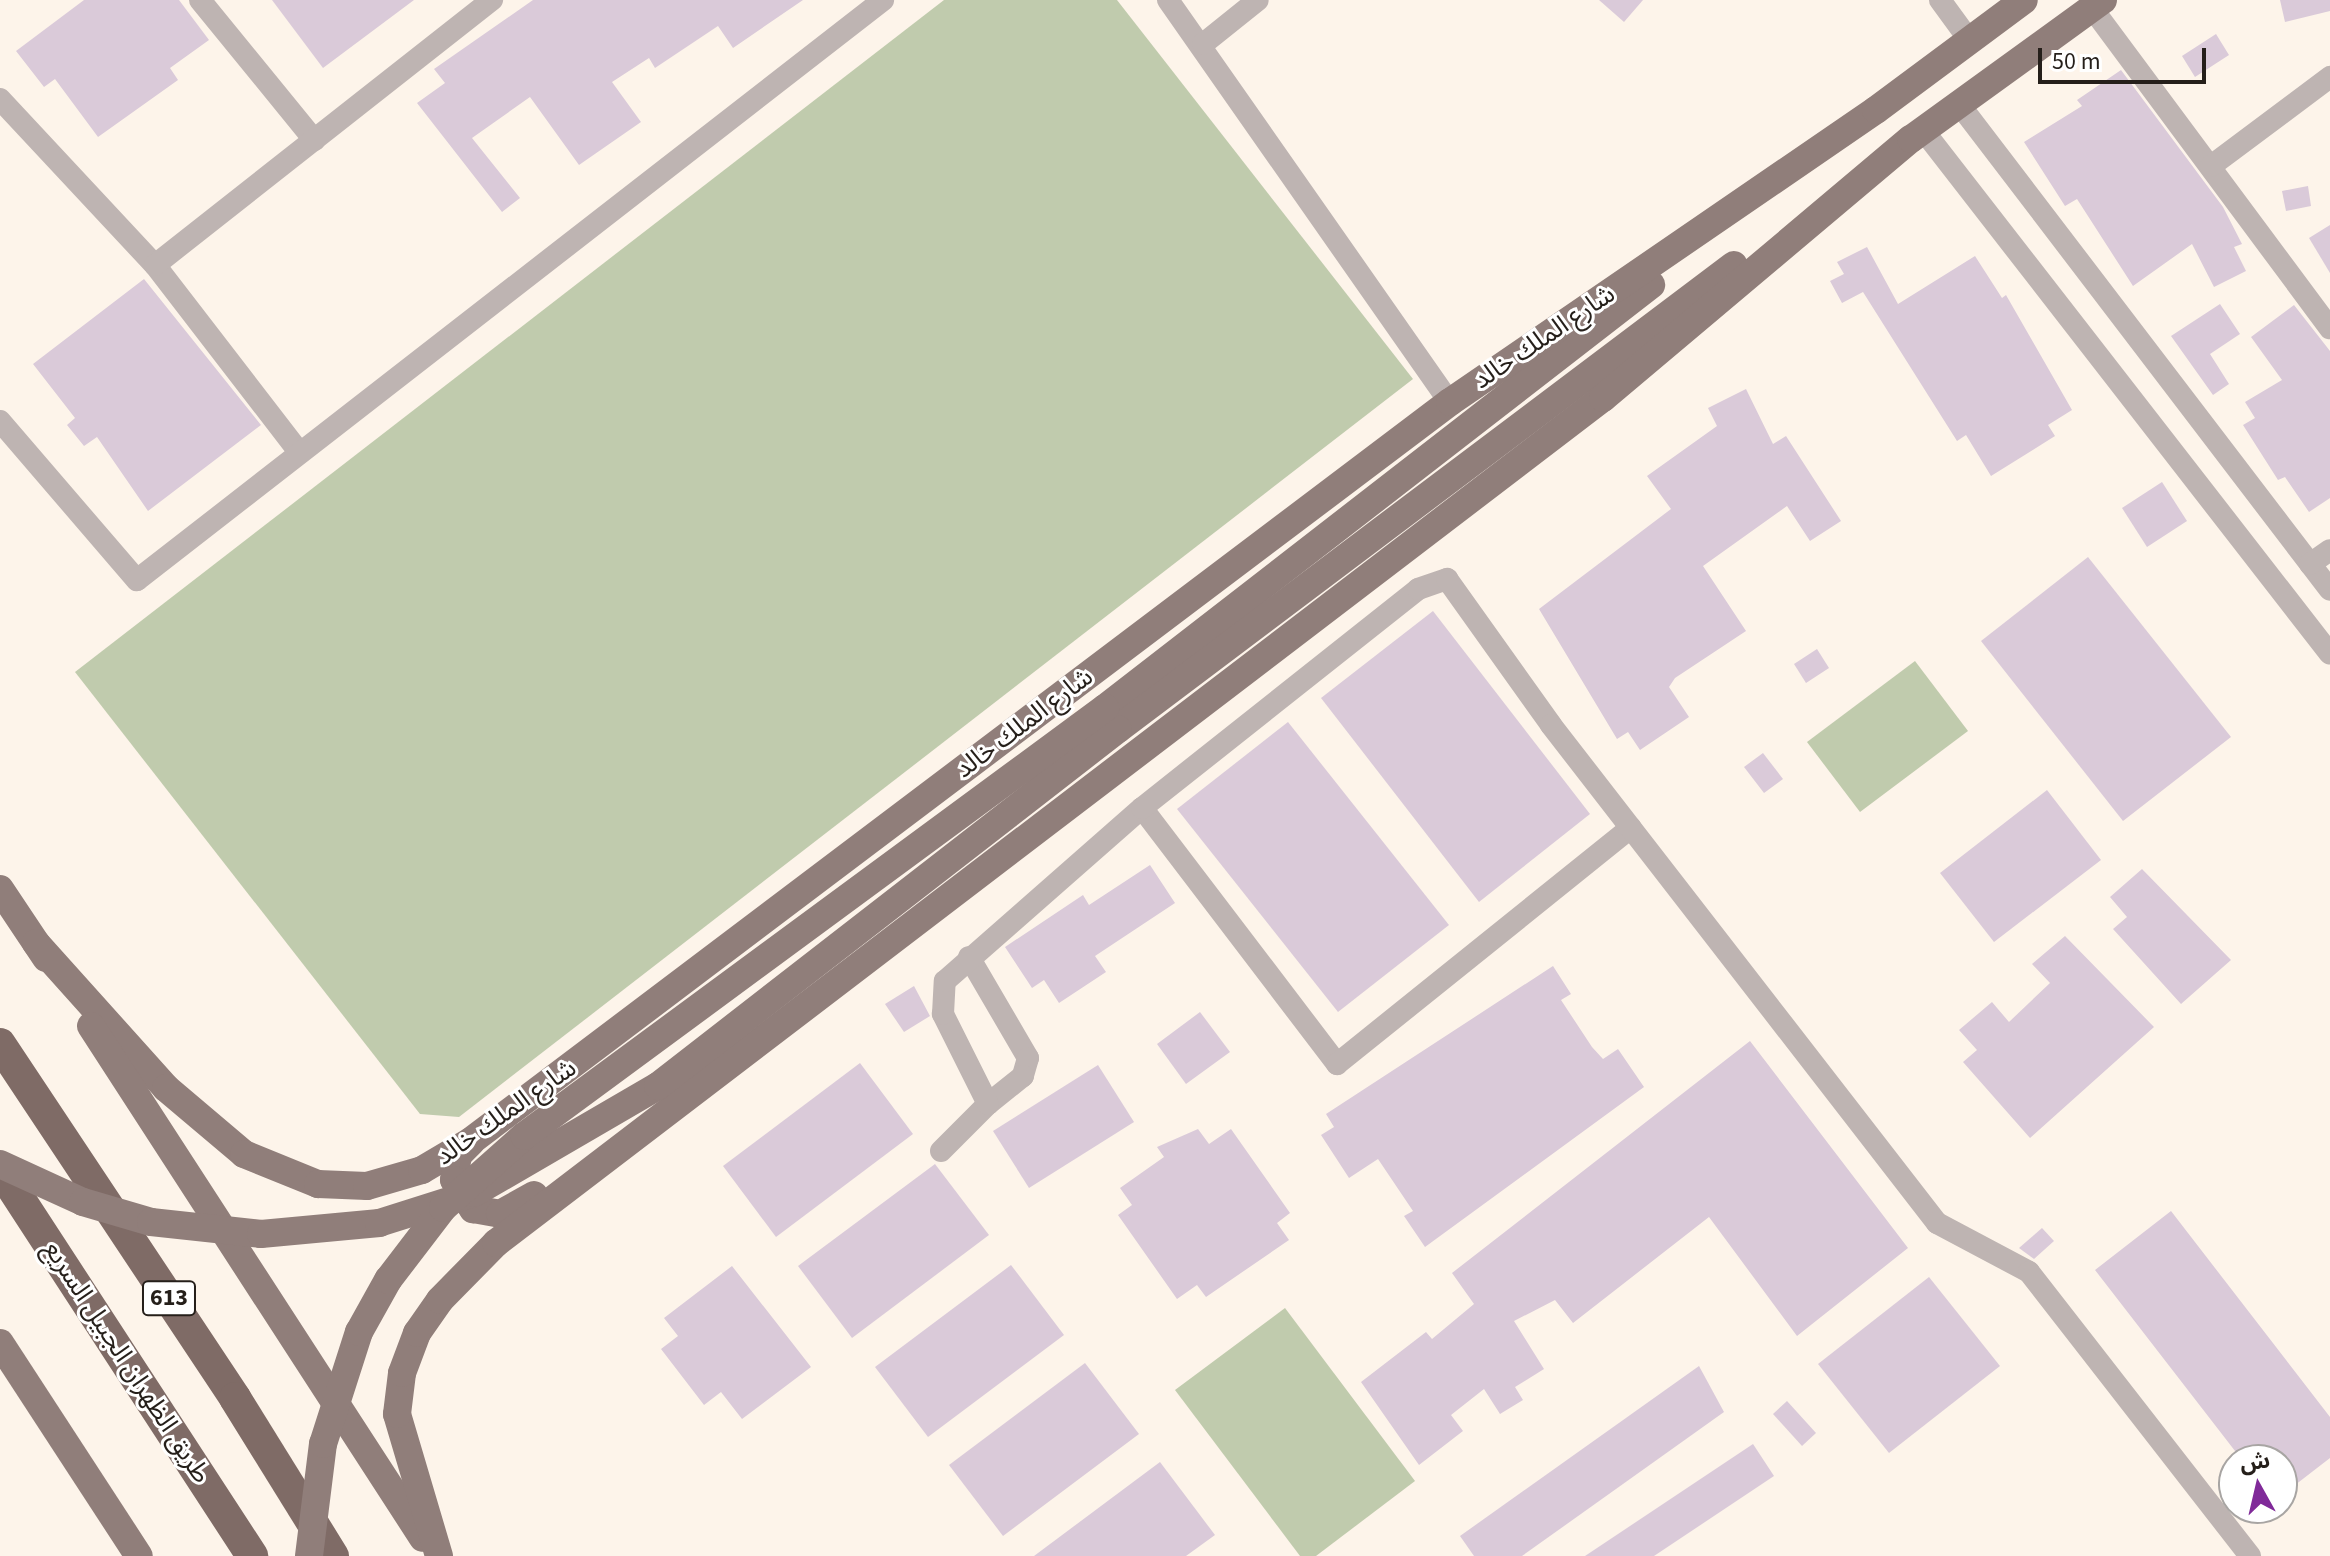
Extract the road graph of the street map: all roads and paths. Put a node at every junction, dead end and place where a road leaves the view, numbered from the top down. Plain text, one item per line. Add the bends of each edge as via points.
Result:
1 (200, 0) edge
2 (492, 0) edge
3 (883, 0) edge
4 (1168, 0) edge
5 (1258, 0) edge
6 (1940, 0) edge
7 (2024, 0) edge
8 (2098, 4) edge
9 (1970, 41) junction
10 (1203, 44) junction
11 (2330, 77) edge
12 (0, 99) edge
13 (1959, 104) junction
14 (1876, 110) junction
15 (1917, 134) junction
16 (314, 140) junction
17 (2211, 166) junction
18 (155, 265) junction
19 (2330, 328) edge
20 (1450, 402) junction
21 (0, 421) edge
22 (300, 453) junction
23 (2330, 550) edge
24 (2310, 564) junction
25 (2330, 590) edge
26 (2330, 654) edge
27 (1112, 718) junction
28 (1142, 808) junction
29 (1631, 828) junction
30 (0, 889) edge
31 (36, 943) junction
32 (969, 957) junction
33 (0, 1044) edge
34 (988, 1104) junction
35 (630, 1140) junction
36 (471, 1141) junction
37 (941, 1151) dead end
38 (0, 1167) edge
39 (1, 1346) edge
40 (139, 1556) edge
41 (252, 1556) edge
42 (309, 1556) edge
43 (333, 1556) edge
44 (436, 1556) edge
45 (2250, 1556) edge

1 - 16 street
2 - 16 street
3 - 22 street
4 - 10 street
5 - 10 street
6 - 9 street
7 - 9 main road, شارع الملك خالد
8 - 13 main road
8 - 17 street
9 - 14 main road, شارع الملك خالد
10 - 20 street
11 - 17 street
12 - 18 street
13 - 15 main road
13 - 24 street
14 - 20 main road, شارع الملك خالد
14 - 27 main road
15 - 26 street
15 - 27 main road
15 - 35 main road via 1603,398
16 - 18 street
17 - 19 street
18 - 22 street
20 - 36 main road, شارع الملك خالد
21 - 22 street via 137,580
23 - 24 street
24 - 25 street
27 - 38 main road, bridge via 658,1086 474,1193 379,1223 261,1234 151,1222 83,1202
27 - 42 main road, bridge via 524,1136 443,1208 388,1280 359,1332 323,1444
28 - 29 street via 1418,589 1447,579
28 - 29 street via 1337,1064
28 - 32 street
29 - 45 street via 1937,1223 2029,1272
30 - 31 main road
31 - 36 main road, شارع الملك خالد via 197,1119 278,1171 318,1184 367,1186 422,1170
31 - 44 main road via 257,1274
32 - 34 street via 945,981 939,997
32 - 34 street via 1028,1058 1023,1076
33 - 43 highway, 613
34 - 37 street
35 - 36 main road via 579,1162 500,1214 473,1209 454,1180 458,1155
35 - 44 main road via 496,1243 417,1333 402,1373 397,1414
38 - 41 highway, طريق الظهران الجبيل السريع / 613
39 - 40 main road

